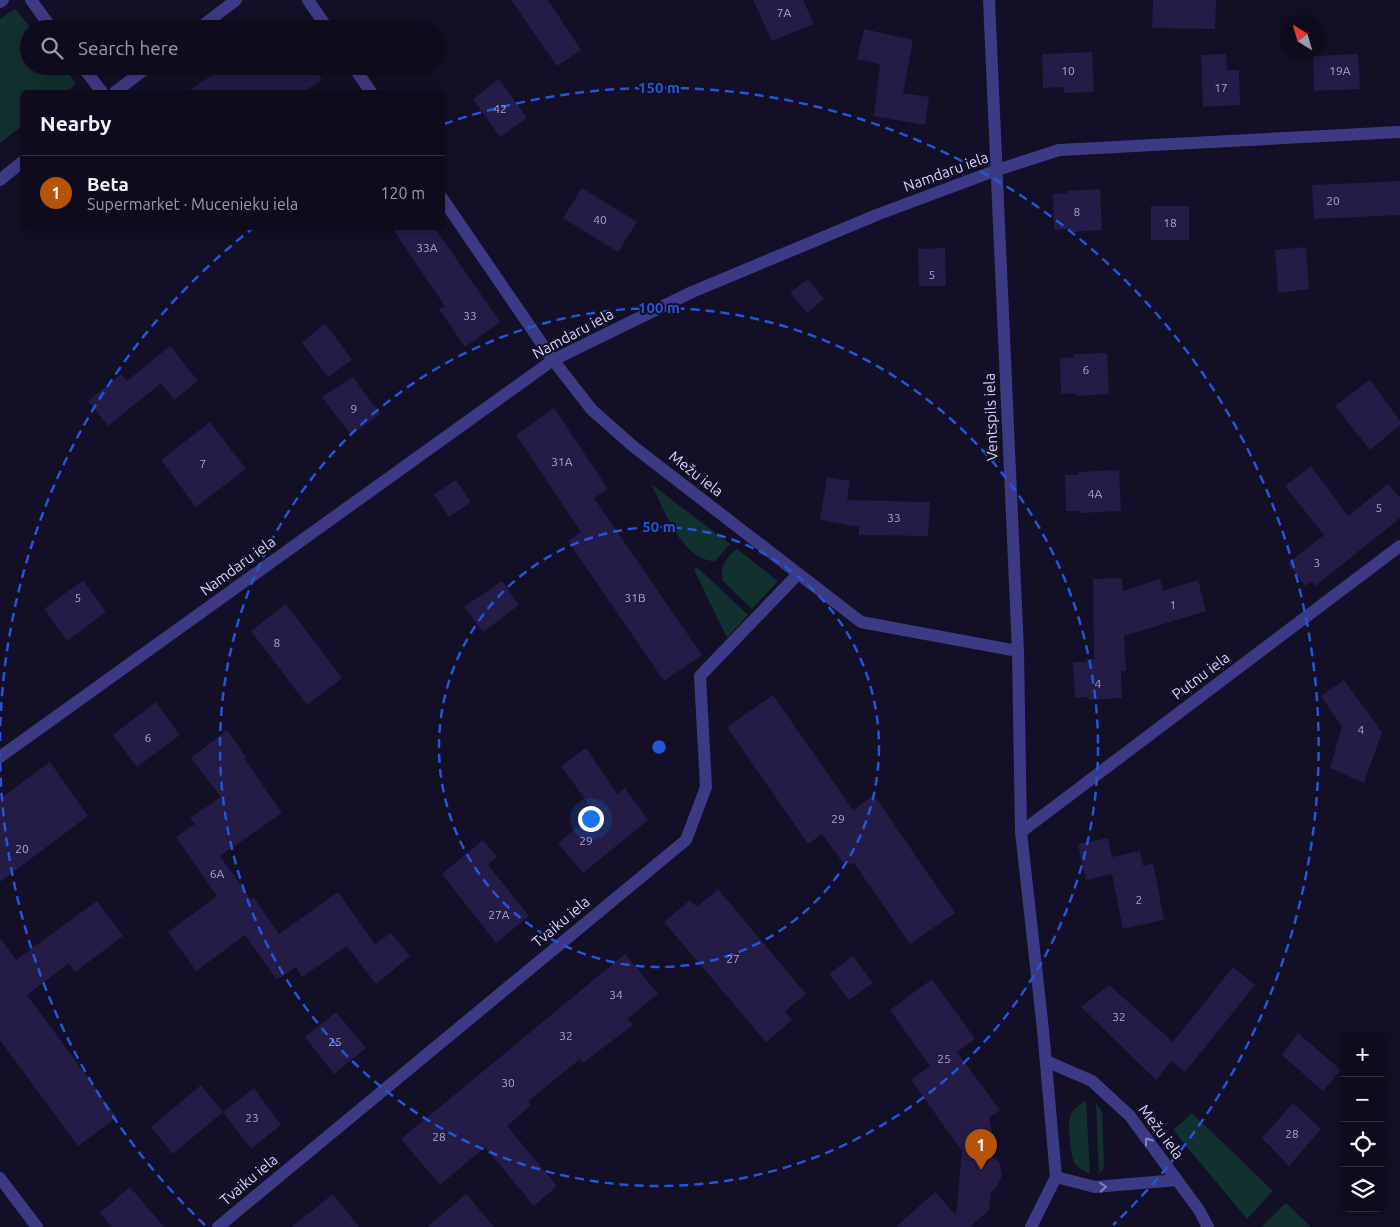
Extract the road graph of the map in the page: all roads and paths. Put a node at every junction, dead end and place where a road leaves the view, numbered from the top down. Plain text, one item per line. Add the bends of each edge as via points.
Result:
1 (31, 0) edge
2 (236, 0) edge
3 (308, 0) edge
4 (989, 0) edge
5 (45, 20) edge
6 (210, 20) edge
7 (322, 20) edge
8 (89, 75) edge
9 (137, 75) edge
10 (359, 75) edge
11 (100, 90) edge
12 (117, 90) edge
13 (370, 90) edge
14 (1400, 132) edge
15 (20, 164) edge
16 (997, 170) junction
17 (0, 180) edge
18 (445, 202) edge
19 (553, 360) junction
20 (1400, 546) edge
21 (798, 574) junction
22 (1018, 652) junction
23 (0, 757) edge
24 (1021, 832) junction
25 (1046, 1062) junction
26 (0, 1178) edge
27 (1056, 1178) junction
28 (1177, 1180) junction
29 (37, 1227) edge
30 (218, 1227) edge
31 (1031, 1227) edge
32 (1208, 1227) edge

1 - 5 street
2 - 6 street
3 - 7 street
4 - 16 street, Ventspils iela
8 - 11 street
9 - 12 street
10 - 13 street
14 - 16 street, Namdaru iela via 1059,150
15 - 17 street
16 - 19 street, Namdaru iela via 879,214 710,285
16 - 22 street, Ventspils iela
18 - 19 street, Mežu iela
19 - 21 street, Mežu iela via 592,410 634,447
19 - 23 street, Namdaru iela
20 - 24 street, Putnu iela
21 - 22 street, Mežu iela via 861,622
21 - 30 street, Tvaiku iela via 700,676 706,787 686,840
22 - 24 street, Ventspils iela
24 - 25 street
25 - 27 street
28 -> 25 street, Mežu iela via 1130,1116 1092,1081
26 - 29 street
27 -> 28 street via 1095,1187
27 - 31 street
28 - 32 street, Mežu iela

